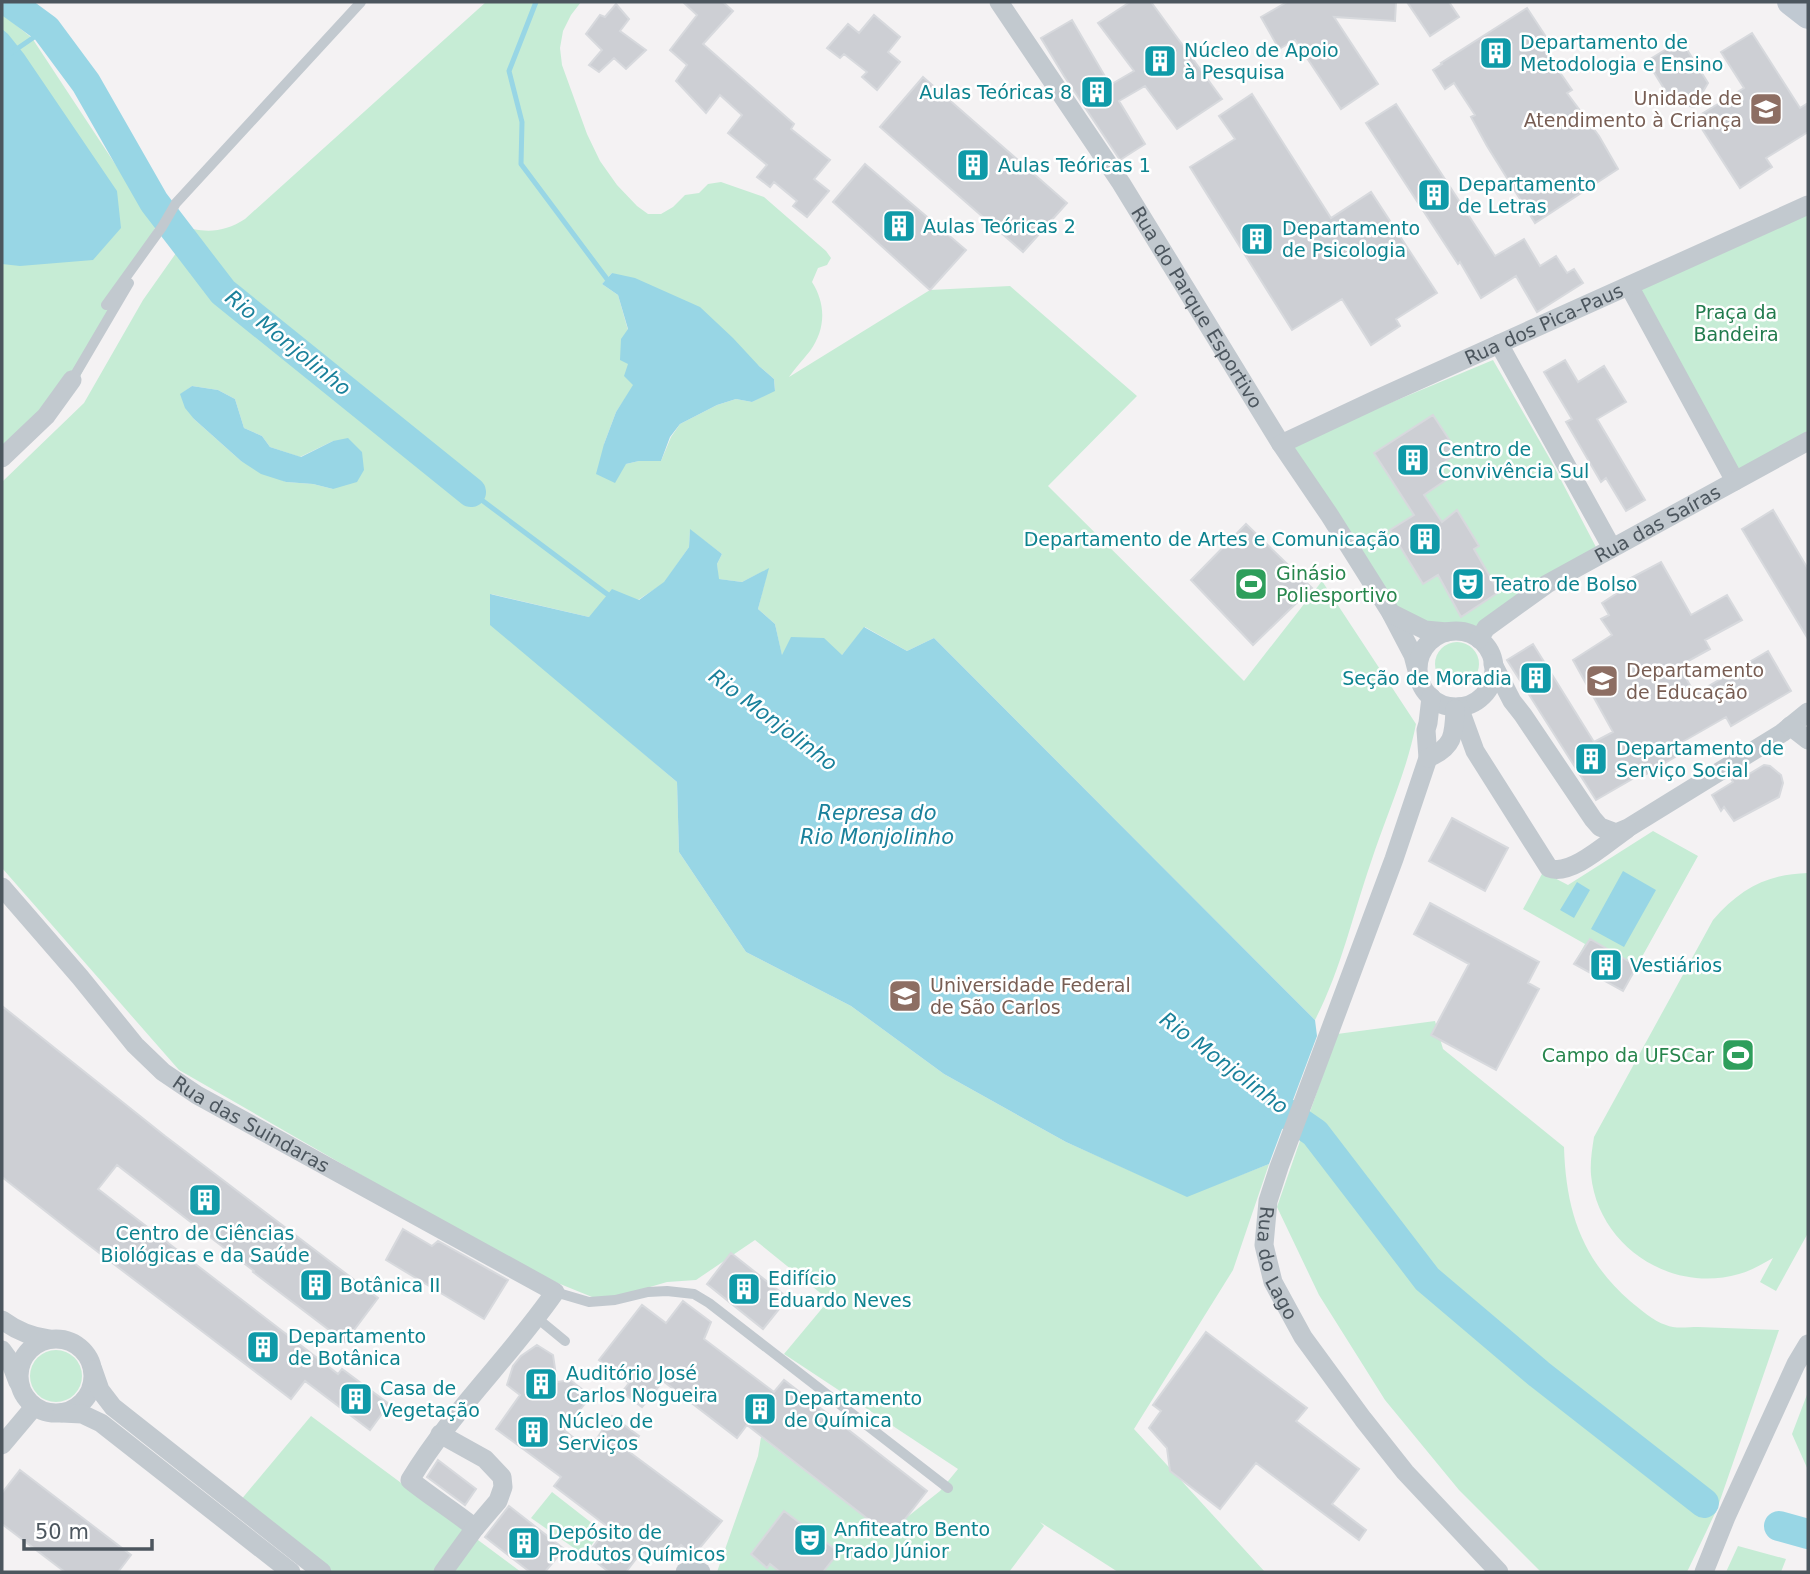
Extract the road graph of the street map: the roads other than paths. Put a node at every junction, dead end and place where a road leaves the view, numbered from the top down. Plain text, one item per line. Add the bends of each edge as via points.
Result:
1 (361, 2) edge
2 (999, 2) edge
3 (1790, 2) edge
4 (1808, 16) edge
5 (1808, 205) edge
6 (160, 231) junction
7 (1629, 286) junction
8 (106, 305) dead end
9 (1499, 344) junction
10 (72, 380) joint
11 (1808, 441) edge
12 (1281, 444) junction
13 (2, 458) edge
14 (1735, 481) junction
15 (1612, 548) junction
16 (1391, 613) junction
17 (1447, 632) junction
18 (1479, 639) junction
19 (1493, 664) junction
20 (1418, 674) junction
21 (1431, 697) junction
22 (1457, 707) junction
23 (1808, 712) edge
24 (1790, 726) junction
25 (1808, 740) edge
26 (1428, 758) junction
27 (1628, 828) junction
28 (2, 887) edge
29 (555, 1292) junction
30 (537, 1318) junction
31 (2, 1320) edge
32 (49, 1339) junction
33 (565, 1341) dead end
34 (1808, 1344) edge
35 (2, 1350) edge
36 (93, 1370) junction
37 (18, 1382) junction
38 (34, 1406) junction
39 (62, 1413) junction
40 (440, 1434) junction
41 (2, 1445) edge
42 (948, 1488) dead end
43 (475, 1528) junction
44 (291, 1572) edge
45 (322, 1572) edge
46 (443, 1572) edge
47 (685, 1572) edge
48 (701, 1572) edge
49 (1499, 1572) edge
50 (1704, 1572) edge

1 - 6 lane via 176,202
2 - 12 street, Rua do Parque Esportivo via 1115,173
3 - 4 main road
5 - 7 street, Rua dos Pica-Paus
6 - 8 lane
6 - 10 lane
7 - 9 street, Rua dos Pica-Paus
7 - 14 street
9 - 12 street, Rua dos Pica-Paus
9 - 15 street
10 - 13 street via 47,416
11 - 14 street, Rua das Saíras
12 - 16 street, Rua do Parque Esportivo
14 - 15 street, Rua das Saíras
15 - 18 street, Rua das Saíras via 1546,584 1486,628
16 - 17 street via 1425,630
16 - 20 street, Rua do Parque Esportivo
17 - 18 street
17 - 20 street via 1428,643
18 - 19 street
19 - 22 street via 1485,693
19 - 27 street via 1512,701 1600,827 1616,833
20 - 21 street
21 - 22 street
21 - 26 street, Rua do Lago
22 - 26 street via 1454,732 1443,752
22 - 27 street via 1475,751 1549,868 1563,870 1580,862
23 - 24 street
24 - 25 street
24 - 27 street
26 - 49 street, Rua do Lago via 1279,1167 1268,1201 1264,1245 1273,1282 1303,1337 1405,1472
28 - 29 street, Rua das Suindaras via 163,1072
29 - 30 street
29 - 42 lane via 589,1302 658,1291 694,1294
30 - 33 lane
30 - 40 street
31 - 32 street via 19,1331
32 - 36 street via 77,1345
32 - 37 street via 25,1354
34 - 50 street
35 - 37 street
36 - 39 street via 86,1398
36 - 45 street via 113,1407
37 - 38 street
38 - 39 street
38 - 41 street
39 - 44 street via 101,1423
40 - 43 street via 410,1480
40 - 43 street via 485,1459 502,1477 498,1501
43 - 46 street
47 - 48 street

